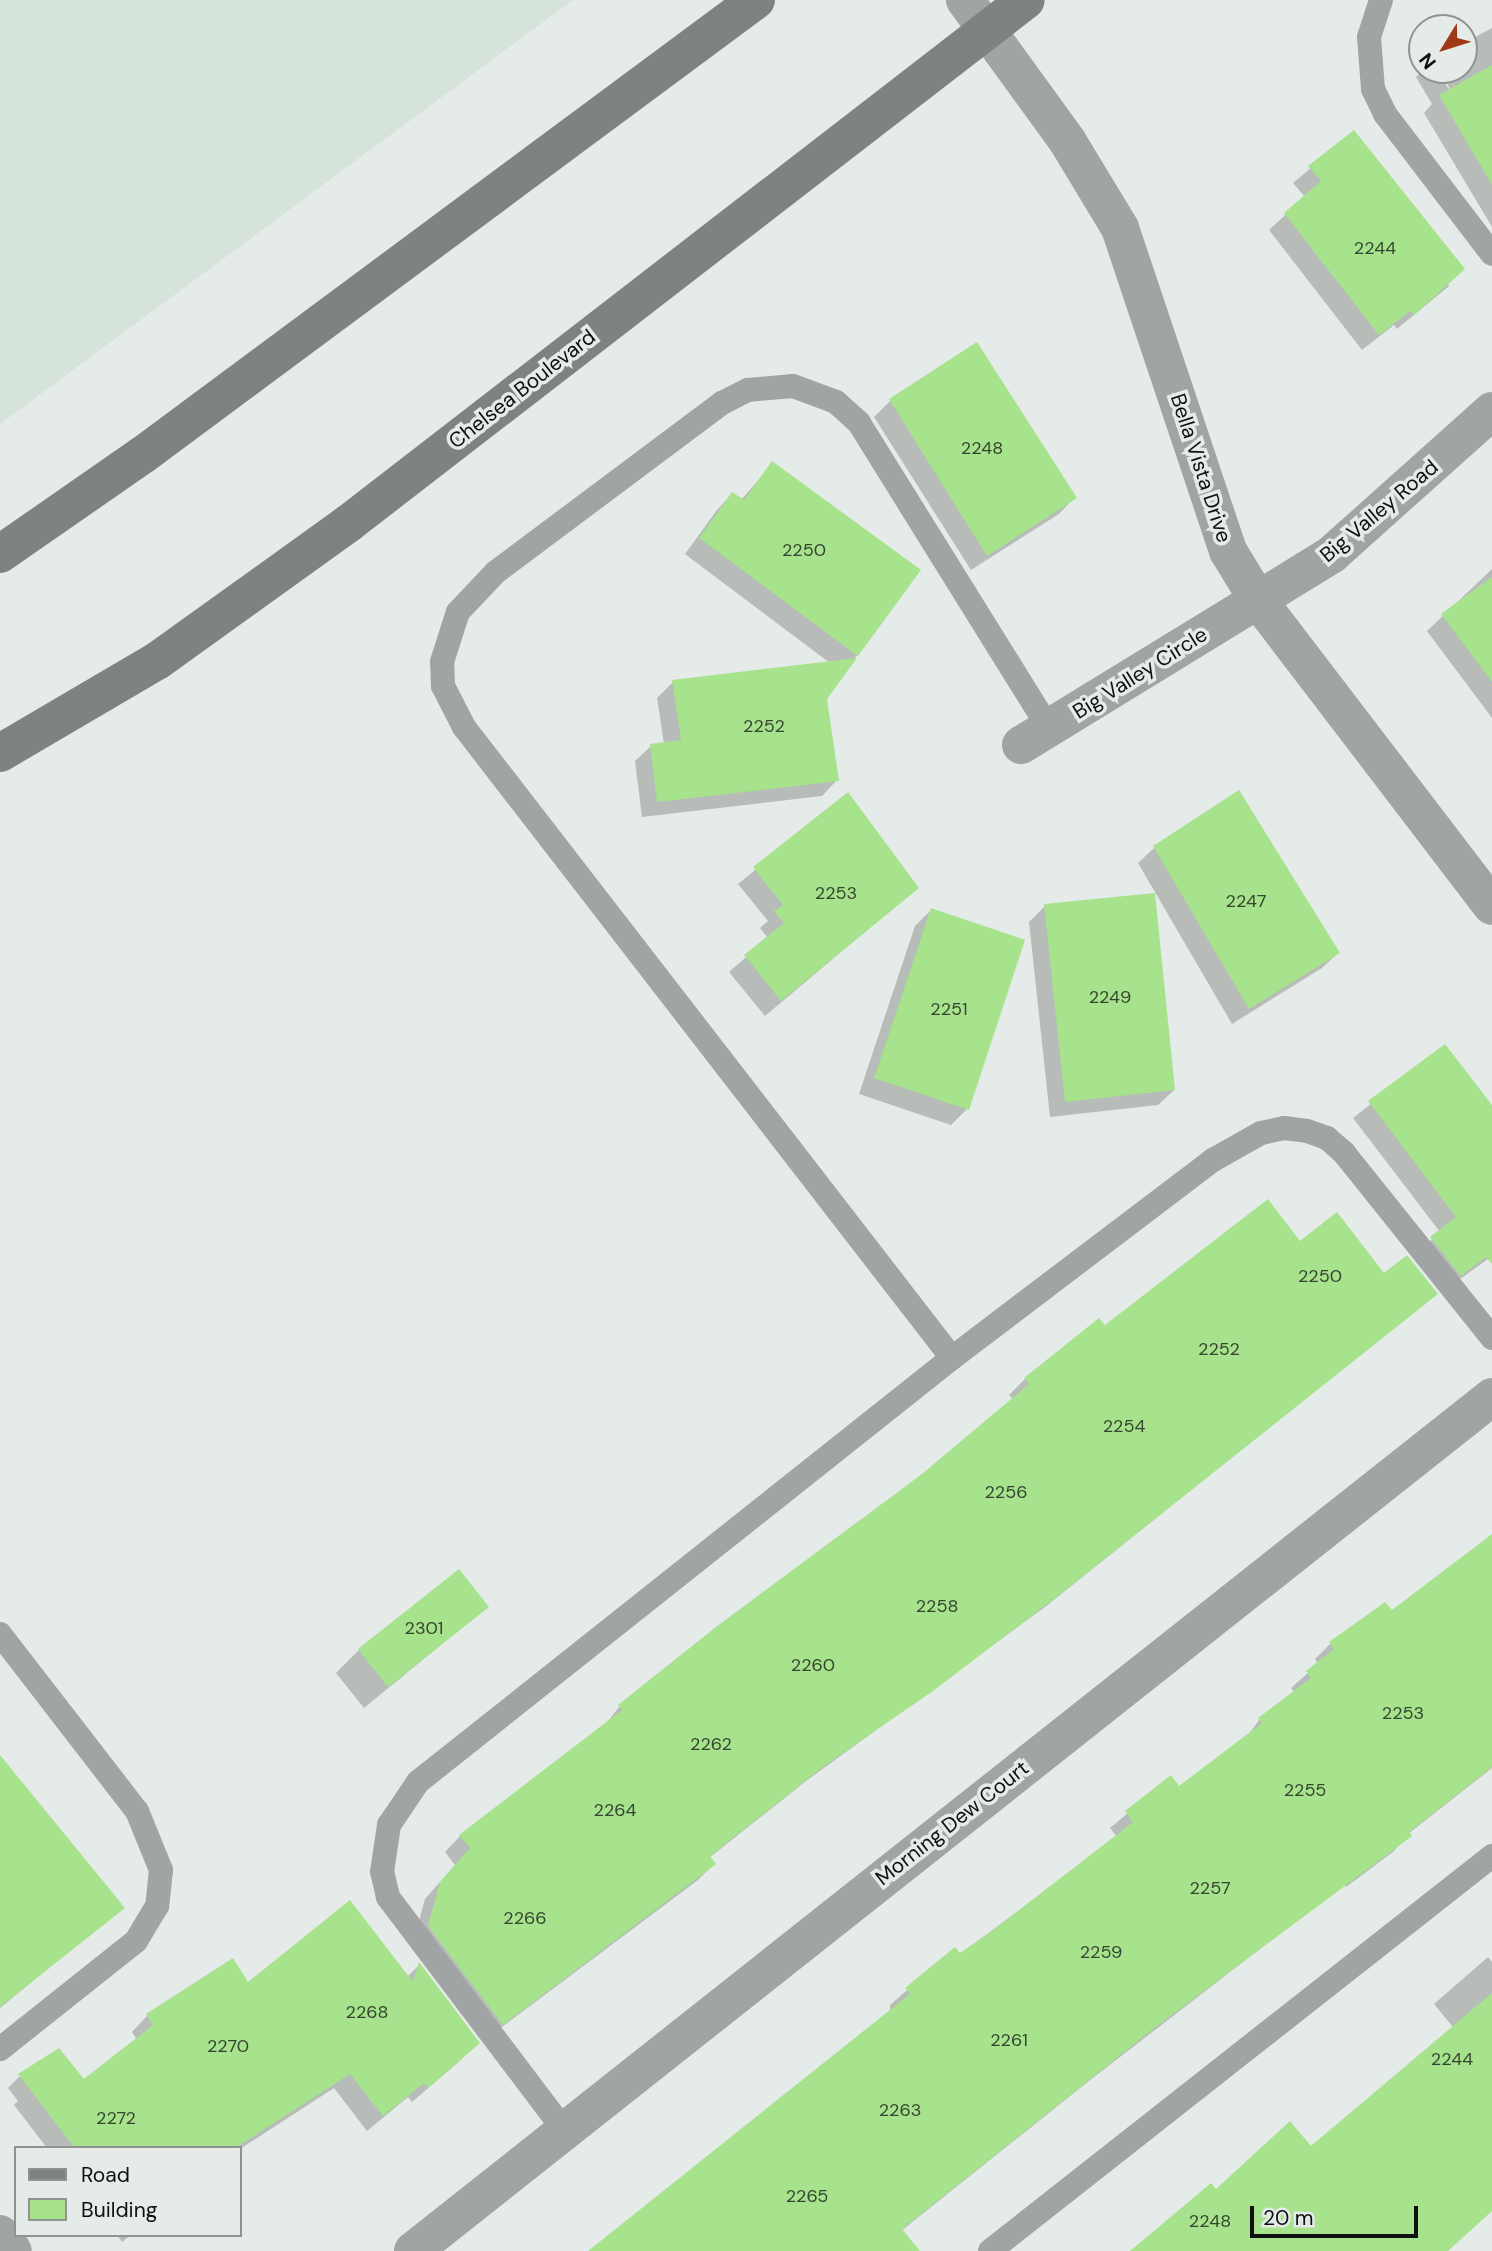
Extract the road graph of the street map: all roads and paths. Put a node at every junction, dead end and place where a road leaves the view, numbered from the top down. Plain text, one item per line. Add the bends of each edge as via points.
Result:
1 (756, 0) edge
2 (1026, 0) edge
3 (1381, 0) edge
4 (976, 15) edge
5 (1492, 254) edge
6 (1492, 411) edge
7 (0, 554) edge
8 (1258, 600) junction
9 (1035, 737) joint
10 (0, 753) edge
11 (1492, 906) edge
12 (1492, 1338) edge
13 (952, 1358) junction
14 (1492, 1397) edge
15 (0, 1634) edge
16 (1492, 1856) edge
17 (0, 2049) edge
18 (564, 2130) junction
19 (0, 2234) edge
20 (13, 2251) edge
21 (413, 2251) edge
22 (990, 2251) edge

1 - 7 main road via 144,454
2 - 4 main road, Chelsea Boulevard
3 - 5 lane via 1368,37 1373,89 1385,114
4 - 8 street, Bella Vista Drive via 1068,142 1120,229 1147,299 1213,514 1228,551
4 - 10 main road, Chelsea Boulevard via 349,523 157,661
6 - 8 street, Big Valley Road via 1331,555
8 - 9 street, Big Valley Circle
8 - 11 street, Bella Vista Drive
9 - 13 lane via 859,423 836,402 793,386 748,390 722,403 496,572 458,612 442,662 443,686 464,727
12 - 13 lane via 1344,1153 1327,1138 1284,1128 1238,1143 1213,1160
13 - 18 lane via 418,1782 395,1814 384,1846 382,1872 387,1897
14 - 18 street, Morning Dew Court
15 - 17 lane via 137,1811 161,1870 157,1906 136,1941
16 - 22 lane
18 - 21 street, Morning Dew Court
19 - 20 street

